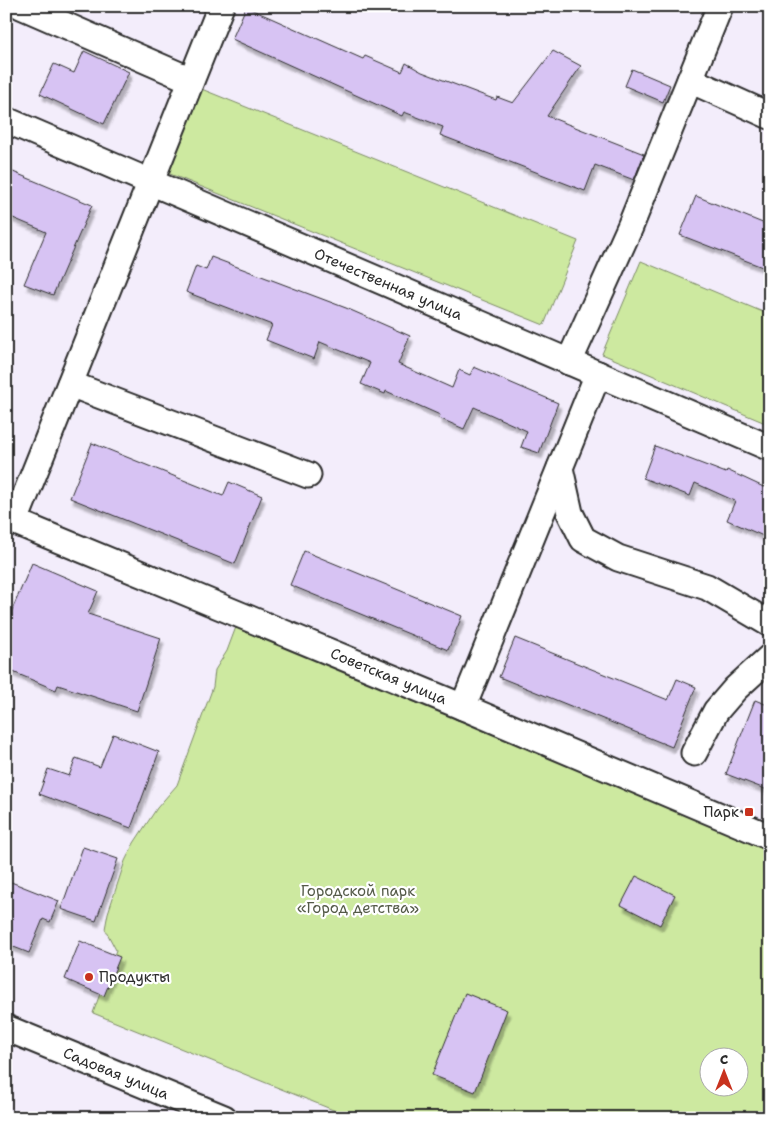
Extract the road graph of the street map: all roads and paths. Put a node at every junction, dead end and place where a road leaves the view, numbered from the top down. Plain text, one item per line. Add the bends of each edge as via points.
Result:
1 (21, 6) edge
2 (221, 6) edge
3 (720, 6) edge
4 (191, 80) junction
5 (690, 80) junction
6 (770, 116) edge
7 (6, 120) edge
8 (151, 182) junction
9 (569, 362) junction
10 (598, 374) junction
11 (70, 384) junction
12 (770, 448) edge
13 (560, 468) junction
14 (308, 475) dead end
15 (11, 519) edge
16 (770, 624) edge
17 (770, 657) edge
18 (463, 707) junction
19 (694, 754) dead end
20 (770, 838) edge
21 (6, 1028) edge
22 (223, 1117) edge

1 - 4 street
2 - 4 street
3 - 5 street
4 - 8 street
5 - 6 street
5 - 9 street via 630,227
7 - 8 street, Отечественная улица
8 - 9 street, Отечественная улица
8 - 11 street
9 - 10 street, Отечественная улица
10 - 12 street, Отечественная улица
10 - 13 street
11 - 14 street
11 - 15 street
13 - 16 street via 570,512 583,539 618,558 707,587
13 - 18 street
15 - 18 street, Советская улица
17 - 19 street via 735,688 716,712
18 - 20 street, Советская улица
21 - 22 street, Садовая улица

